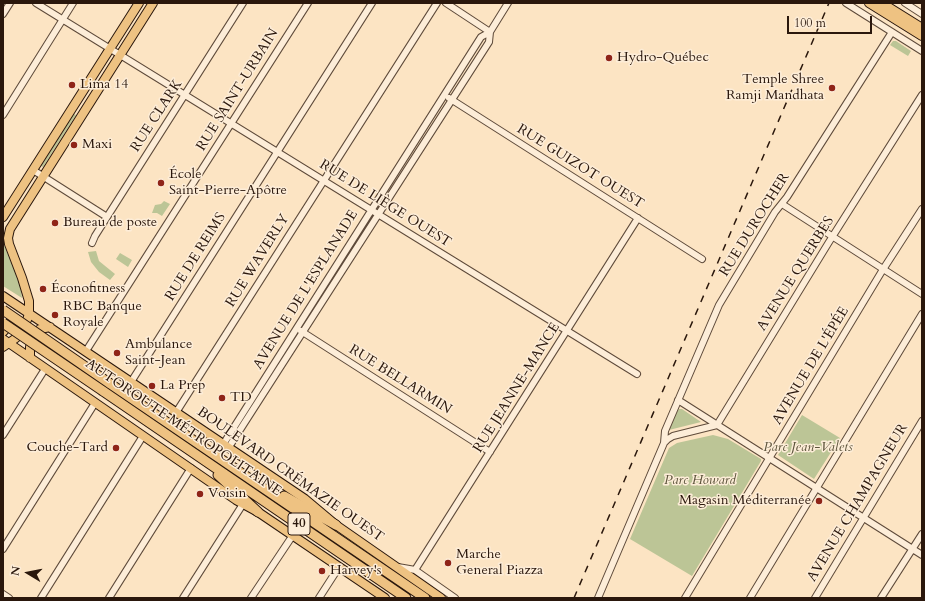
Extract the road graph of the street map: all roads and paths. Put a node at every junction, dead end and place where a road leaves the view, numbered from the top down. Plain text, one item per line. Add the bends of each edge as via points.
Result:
1 (10, 3) edge
2 (36, 3) edge
3 (73, 3) edge
4 (139, 3) edge
5 (153, 3) edge
6 (243, 3) edge
7 (308, 3) edge
8 (372, 3) edge
9 (437, 3) edge
10 (446, 3) edge
11 (508, 3) edge
12 (846, 3) edge
13 (869, 3) edge
14 (882, 3) edge
15 (909, 4) edge
16 (3, 14) edge
17 (922, 14) edge
18 (63, 20) junction
19 (922, 28) edge
20 (490, 32) junction
21 (892, 32) junction
22 (922, 36) edge
23 (110, 49) junction
24 (922, 51) edge
25 (120, 56) junction
26 (184, 95) junction
27 (445, 95) junction
28 (922, 95) edge
29 (452, 100) junction
30 (3, 114) edge
31 (231, 124) junction
32 (277, 153) junction
33 (33, 170) junction
34 (42, 176) junction
35 (323, 181) junction
36 (782, 204) junction
37 (371, 210) junction
38 (922, 210) edge
39 (379, 215) junction
40 (3, 217) edge
41 (106, 217) junction
42 (638, 218) junction
43 (832, 236) junction
44 (92, 243) dead end
45 (702, 259) dead end
46 (884, 270) junction
47 (922, 294) edge
48 (3, 296) edge
49 (3, 310) edge
50 (922, 314) edge
51 (28, 317) junction
52 (50, 327) junction
53 (296, 328) junction
54 (4, 329) edge
55 (40, 330) dead end
56 (567, 330) junction
57 (303, 332) junction
58 (16, 338) dead end
59 (5, 343) edge
60 (30, 348) dead end
61 (86, 351) junction
62 (30, 358) junction
63 (46, 369) junction
64 (637, 374) dead end
65 (131, 382) junction
66 (678, 400) junction
67 (96, 403) junction
68 (177, 411) junction
69 (922, 421) edge
70 (717, 425) junction
71 (3, 435) edge
72 (143, 436) junction
73 (664, 443) junction
74 (227, 445) junction
75 (192, 451) junction
76 (490, 452) junction
77 (769, 458) junction
78 (226, 462) junction
79 (190, 468) junction
80 (816, 488) junction
81 (244, 504) junction
82 (258, 512) junction
83 (863, 518) junction
84 (336, 525) junction
85 (922, 534) edge
86 (293, 535) junction
87 (3, 549) edge
88 (913, 549) junction
89 (922, 555) edge
90 (339, 567) junction
91 (396, 567) junction
92 (415, 570) junction
93 (3, 594) edge
94 (9, 598) edge
95 (41, 598) edge
96 (109, 598) edge
97 (184, 598) edge
98 (252, 598) edge
99 (319, 598) edge
100 (385, 598) edge
101 (406, 598) edge
102 (425, 598) edge
103 (441, 598) edge
104 (455, 598) edge
105 (598, 598) edge
106 (685, 598) edge
107 (750, 598) edge
108 (815, 598) edge
109 (882, 598) edge

1 - 16 street
2 - 18 street, RUE DE LIÈGE OUEST
3 - 18 street
4 - 23 main road
5 - 25 main road
6 - 26 street, RUE CLARK
7 - 31 street, RUE SAINT-URBAIN
8 - 32 street, RUE DE REIMS
9 - 35 street, RUE WAVERLY
10 - 20 street
11 - 20 street, AVENUE DE L'ESPLANADE
12 - 21 street
13 - 22 main road
14 - 19 main road
15 - 17 street
18 - 23 street, RUE DE LIÈGE OUEST
18 - 30 street
20 - 27 street, AVENUE DE L'ESPLANADE via 481,37
20 - 29 street, AVENUE DE L'ESPLANADE via 489,42
21 - 24 street
21 - 36 street, RUE DUROCHER
23 - 25 street, RUE DE LIÈGE OUEST
23 - 33 main road
25 - 26 street, RUE DE LIÈGE OUEST
25 - 34 main road
26 - 31 street, RUE DE LIÈGE OUEST
26 - 41 street, RUE CLARK
27 - 29 street, RUE GUIZOT OUEST
27 - 37 street, AVENUE DE L'ESPLANADE
28 - 43 street, AVENUE QUERBES
29 - 39 street, AVENUE DE L'ESPLANADE
29 - 42 street, RUE GUIZOT OUEST
31 - 32 street, RUE DE LIÈGE OUEST
31 - 61 street, RUE SAINT-URBAIN
32 - 35 street, RUE DE LIÈGE OUEST
32 - 65 street, RUE DE REIMS
33 - 34 street
33 - 40 main road
34 - 41 street
34 - 51 main road via 8,234 10,248 28,298
35 - 37 street, RUE DE LIÈGE OUEST
35 - 68 street, RUE WAVERLY
36 - 43 street
36 - 66 street, RUE DUROCHER via 719,305
37 - 39 street, RUE DE LIÈGE OUEST
37 - 53 street, AVENUE DE L'ESPLANADE
38 - 46 street, AVENUE DE L'ÉPÉE
39 - 56 street, RUE DE LIÈGE OUEST
39 - 57 street, AVENUE DE L'ESPLANADE
41 - 44 street, RUE CLARK
42 - 45 street, RUE GUIZOT OUEST
42 - 56 street, RUE JEANNE-MANCE
43 - 46 street
43 - 70 street, AVENUE QUERBES
46 - 47 street
46 - 77 street, AVENUE DE L'ÉPÉE
48 - 51 main road, BOULEVARD CRÉMAZIE OUEST
49 - 78 highway, AUTOROUTE MÉTROPOLITAINE / 40, bridge
50 - 80 street
51 - 52 main road, BOULEVARD CRÉMAZIE OUEST
52 - 55 main road
52 - 61 main road, BOULEVARD CRÉMAZIE OUEST
53 - 57 street, RUE BELLARMIN
53 - 74 street, AVENUE DE L'ESPLANADE
54 - 75 highway, AUTOROUTE MÉTROPOLITAINE / 40, bridge
56 - 64 street, RUE DE LIÈGE OUEST
56 - 76 street, RUE JEANNE-MANCE
57 - 74 street, AVENUE DE L'ESPLANADE
57 - 76 street, RUE BELLARMIN
58 - 59 main road
59 - 62 main road
60 - 62 main road
61 - 65 main road, BOULEVARD CRÉMAZIE OUEST
62 - 63 main road
63 - 67 main road
63 - 71 street
65 - 68 main road, BOULEVARD CRÉMAZIE OUEST
66 - 70 street
66 - 73 street, RUE DUROCHER via 665,431
67 - 72 main road
67 - 87 street
68 - 74 main road, BOULEVARD CRÉMAZIE OUEST
69 - 83 street, AVENUE CHAMPAGNEUR
70 - 73 street via 671,437
70 - 77 street
72 - 79 main road
72 - 95 street
73 - 105 street
74 - 84 main road, BOULEVARD CRÉMAZIE OUEST via 311,502
75 - 82 highway
75 - 101 highway, AUTOROUTE MÉTROPOLITAINE / 40
76 - 92 street, RUE JEANNE-MANCE
77 - 80 street
77 - 106 street, AVENUE DE L'ÉPÉE
78 - 84 highway
78 - 102 highway, AUTOROUTE MÉTROPOLITAINE / 40
79 - 81 main road
79 - 96 street
80 - 83 street
80 - 107 street
81 - 82 main road
81 - 97 street
82 - 86 main road
83 - 88 street
83 - 108 street, AVENUE CHAMPAGNEUR
84 - 91 main road, BOULEVARD CRÉMAZIE OUEST
85 - 88 street
86 - 90 main road
86 - 98 street
88 - 89 street
88 - 109 street
90 - 99 street
90 - 100 main road
91 - 92 street
91 - 103 main road, BOULEVARD CRÉMAZIE OUEST
92 - 104 street
93 - 94 street

